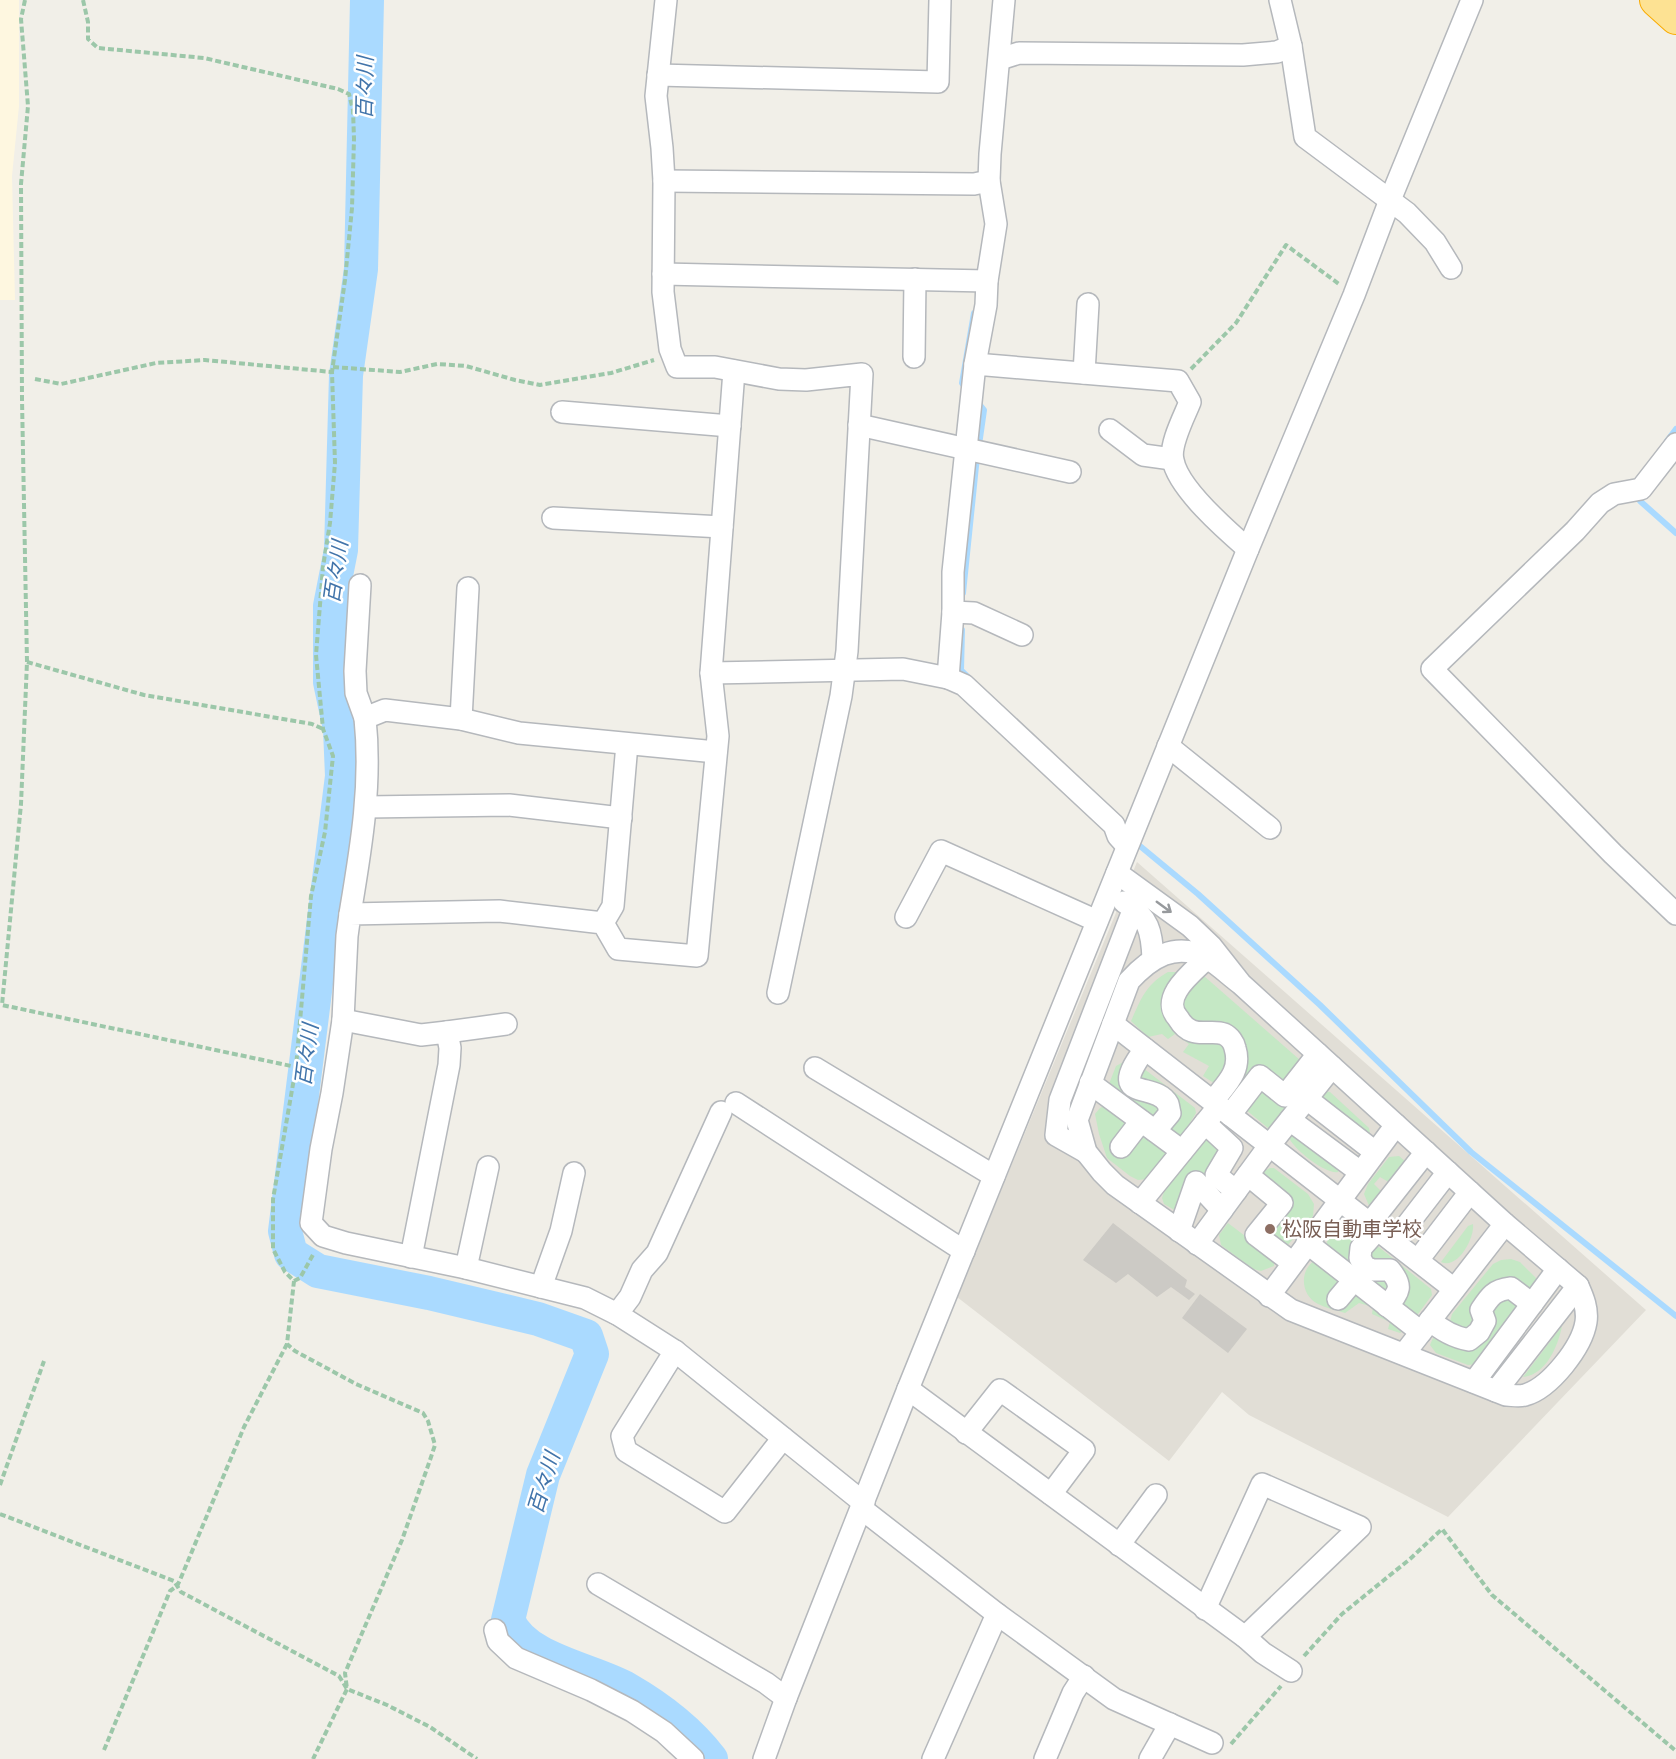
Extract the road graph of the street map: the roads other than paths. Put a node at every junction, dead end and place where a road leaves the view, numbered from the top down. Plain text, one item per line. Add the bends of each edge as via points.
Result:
1 (666, 0) edge
2 (940, 0) edge
3 (1004, 0) edge
4 (1280, 0) edge
5 (1472, 0) edge
6 (1656, 0) edge
7 (1676, 18) edge
8 (1291, 46) junction
9 (1000, 59) junction
10 (657, 75) junction
11 (664, 181) junction
12 (989, 181) junction
13 (1393, 193) junction
14 (1442, 229) dead end
15 (1451, 268) dead end
16 (663, 274) junction
17 (915, 279) junction
18 (987, 281) junction
19 (1089, 304) dead end
20 (914, 357) dead end
21 (975, 364) junction
22 (734, 371) junction
23 (1084, 373) junction
24 (562, 412) dead end
25 (859, 425) junction
26 (730, 426) junction
27 (1110, 430) dead end
28 (1676, 444) edge
29 (975, 450) junction
30 (1172, 459) junction
31 (1070, 472) dead end
32 (553, 518) dead end
33 (722, 527) junction
34 (1248, 549) junction
35 (360, 585) dead end
36 (468, 588) dead end
37 (960, 613) junction
38 (1022, 635) dead end
39 (845, 670) junction
40 (711, 673) junction
41 (948, 678) junction
42 (364, 718) junction
43 (461, 719) junction
44 (627, 744) junction
45 (1168, 746) junction
46 (716, 752) junction
47 (366, 807) junction
48 (621, 818) junction
49 (1270, 828) dead end
50 (1127, 846) junction
51 (1113, 883) junction
52 (1134, 908) junction
53 (350, 914) junction
54 (1676, 914) edge
55 (906, 917) dead end
56 (1097, 921) junction
57 (603, 923) junction
58 (1209, 952) junction
59 (1153, 959) junction
60 (778, 993) dead end
61 (343, 1020) junction
62 (506, 1024) dead end
63 (1113, 1024) junction
64 (447, 1032) junction
65 (1145, 1049) junction
66 (1325, 1060) junction
67 (815, 1068) dead end
68 (1090, 1083) junction
69 (1307, 1099) junction
70 (1221, 1107) junction
71 (1290, 1120) junction
72 (1205, 1123) junction
73 (1396, 1125) junction
74 (1148, 1126) junction
75 (1269, 1146) junction
76 (1121, 1147) dead end
77 (1182, 1151) junction
78 (1086, 1152) junction
79 (1375, 1152) junction
80 (1426, 1152) junction
81 (488, 1167) dead end
82 (1360, 1172) junction
83 (1448, 1172) junction
84 (574, 1173) dead end
85 (994, 1176) junction
86 (1242, 1183) junction
87 (1470, 1192) junction
88 (1339, 1199) junction
89 (1140, 1203) junction
90 (1411, 1207) junction
91 (1222, 1210) junction
92 (1505, 1224) junction
93 (1179, 1231) junction
94 (1380, 1231) junction
95 (1307, 1243) junction
96 (1197, 1244) junction
97 (964, 1251) junction
98 (411, 1257) junction
99 (1418, 1260) junction
100 (1293, 1263) junction
101 (466, 1268) junction
102 (1558, 1269) junction
103 (1354, 1280) junction
104 (1578, 1286) junction
105 (540, 1287) junction
106 (1454, 1289) junction
107 (1269, 1296) junction
108 (1338, 1299) dead end
109 (1532, 1304) junction
110 (1388, 1306) junction
111 (616, 1314) junction
112 (1426, 1326) junction
113 (675, 1351) junction
114 (1404, 1354) junction
115 (1474, 1382) junction
116 (909, 1389) junction
117 (1496, 1391) junction
118 (966, 1433) junction
119 (783, 1438) junction
120 (1051, 1494) junction
121 (1156, 1495) dead end
122 (863, 1506) junction
123 (1119, 1545) junction
124 (598, 1584) dead end
125 (1205, 1609) junction
126 (997, 1614) junction
127 (495, 1630) dead end
128 (1245, 1637) junction
129 (1290, 1671) road end
130 (1083, 1676) junction
131 (786, 1698) junction
132 (1170, 1724) junction
133 (1217, 1747) road end
134 (693, 1759) edge
135 (764, 1759) edge
136 (933, 1759) edge
137 (1045, 1759) edge
138 (1150, 1759) edge

1 - 10 street
2 - 10 street via 938,82
3 - 9 street
4 - 8 street
5 - 13 street
6 - 7 highway
8 - 9 street via 1277,52 1243,55 1019,52
8 - 13 street via 1305,136
9 - 12 street
10 - 11 street
11 - 12 street via 974,184
11 - 16 street
12 - 18 street via 996,224
13 - 14 street
13 - 15 street via 1435,242
13 - 34 street
16 - 17 street
16 - 22 street via 677,367
17 - 18 street
17 - 20 street
18 - 21 street
19 - 23 street
21 - 23 street
21 - 29 street
22 - 25 street via 806,380 862,374
22 - 26 street
23 - 30 street via 1178,381 1190,402 1175,439
24 - 26 street
25 - 29 street
25 - 39 street
26 - 33 street
27 - 30 street via 1143,455
28 - 54 street via 1632,491 1614,494 1600,503 1432,669
29 - 31 street
29 - 37 street via 953,572
30 - 34 street via 1184,483 1216,522
32 - 33 street
33 - 40 street
34 - 45 street
35 - 42 street via 355,671 356,693
36 - 43 street
37 - 38 street
37 - 41 street
39 - 40 street
39 - 41 street via 903,669
39 - 60 street
40 - 46 street via 718,736
41 - 50 street via 964,685 1114,825
42 - 43 street via 385,710
42 - 47 street via 368,753
43 - 44 street via 519,733
44 - 46 street
44 - 48 street
45 - 49 street
45 - 50 street
46 - 57 street via 697,957 618,949
47 - 48 street via 509,806
47 - 53 street
48 - 57 street via 613,906
50 - 51 street
51 - 52 street
51 - 56 street
51 -> 58 street via 1190,926
52 - 59 street via 1152,936
52 - 78 street via 1060,1100 1056,1135
53 - 57 street via 499,911
53 - 61 street
55 - 56 street via 941,851
56 - 85 street via 1012,1160
58 - 59 street via 1165,953
58 - 66 street
58 - 70 street via 1174,992 1173,1003 1174,1014 1191,1031 1225,1035 1233,1042 1237,1068
59 - 63 street via 1128,981
61 - 64 street via 421,1035
61 - 98 street via 311,1223 323,1236
62 - 64 street
63 - 65 street
63 - 68 street
64 - 98 street via 448,1065
65 - 70 street
65 - 74 street via 1132,1067 1131,1084 1160,1096 1168,1103 1170,1113
66 - 69 street
66 - 70 street via 1285,1096 1260,1076
66 - 73 street
67 - 85 street
68 - 74 street
68 - 78 street via 1077,1120
69 - 71 street
69 - 79 street
70 - 72 street
70 - 75 street
71 - 75 street
71 - 82 street
72 - 77 street
72 - 86 street via 1232,1148 1216,1175
73 - 79 street
73 - 80 street
74 - 76 street
74 - 77 street
75 - 86 street
75 - 88 street
77 - 89 street
78 - 89 street via 1115,1185
79 - 82 street
80 - 83 street
80 - 90 street
81 - 101 street
82 - 88 street
83 - 87 street
83 - 90 street
84 - 105 street via 561,1231
85 - 97 street
86 - 91 street
86 - 100 street via 1282,1203 1256,1234
87 - 90 street
87 - 92 street
88 - 94 street
88 - 95 street
89 - 93 street
90 - 94 street
90 - 94 street
90 - 99 street
91 - 93 street via 1196,1182
91 - 96 street
92 - 102 street
92 - 106 street
93 - 96 street
94 - 99 street
94 - 110 street via 1361,1248 1360,1258 1365,1267 1390,1270 1395,1276 1397,1294
95 - 100 street
95 - 103 street
96 - 107 street
97 - 111 street via 728,1108 657,1252
97 - 116 street
98 - 101 street
99 - 106 street
100 - 107 street
101 - 105 street
102 - 104 street
102 - 109 street
103 - 108 street
103 - 110 street
104 - 117 street
104 - 117 street via 1587,1320 1581,1339 1552,1378 1523,1396
105 - 111 street via 585,1298
106 - 112 street
107 - 114 street via 1291,1310
109 - 112 street via 1511,1288 1499,1289 1481,1310 1485,1321 1469,1340
109 - 115 street
110 - 112 street
111 - 113 street
112 - 114 street
113 - 119 street
113 - 119 street via 622,1436 626,1451 725,1512
114 - 115 street
115 - 117 street
116 - 118 street
116 - 122 street
118 - 120 street
118 - 120 street via 1000,1390 1075,1443 1084,1450
119 - 122 street
120 - 123 street
121 - 123 street
122 - 126 street
122 - 131 street
123 - 125 street
124 - 131 street
125 - 128 street
125 - 128 street via 1262,1485 1360,1527
126 - 130 street
126 - 136 street
127 - 134 street via 498,1641 516,1658 632,1711 664,1732
128 - 129 street
130 - 132 street via 1114,1699
130 - 137 street
131 - 135 street
132 - 133 street
132 - 138 street

